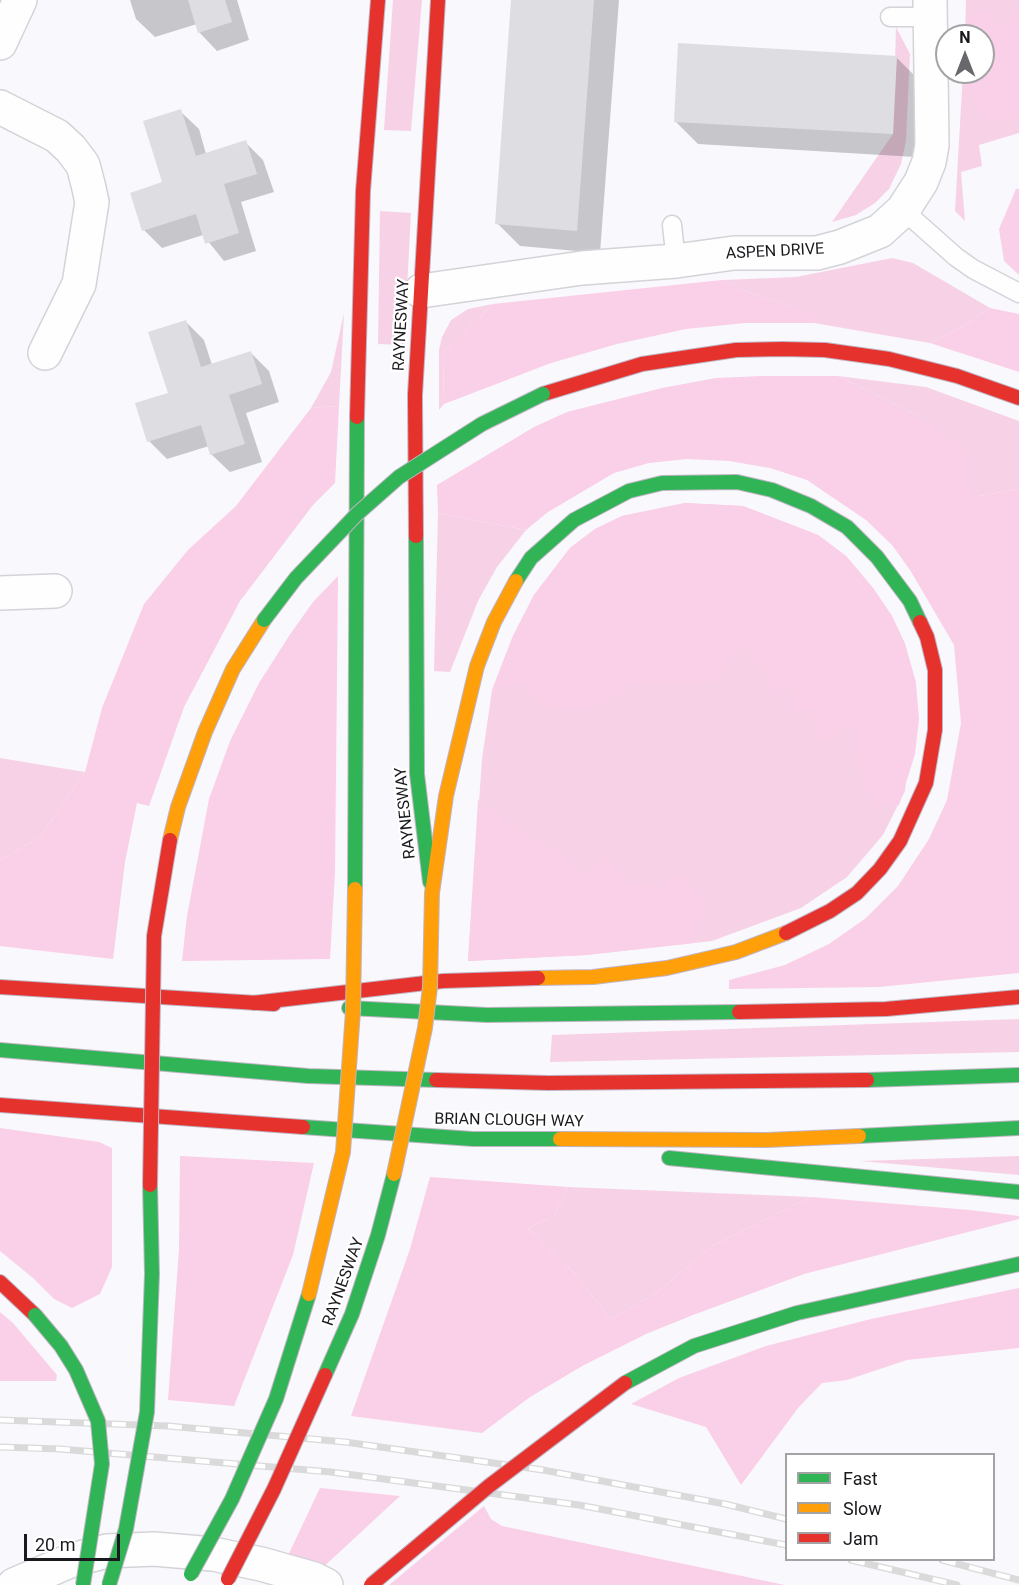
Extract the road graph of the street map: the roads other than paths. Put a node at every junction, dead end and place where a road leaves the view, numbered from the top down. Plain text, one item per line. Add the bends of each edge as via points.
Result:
1 (20, 0) edge
2 (378, 0) edge
3 (438, 0) edge
4 (930, 8) edge
5 (890, 17) dead end
6 (0, 43) edge
7 (0, 107) edge
8 (903, 210) junction
9 (672, 225) dead end
10 (676, 261) junction
11 (421, 291) junction
12 (1019, 293) edge
13 (45, 353) dead end
14 (1019, 398) edge
15 (55, 591) dead end
16 (0, 593) edge
17 (432, 893) junction
18 (0, 987) edge
19 (1019, 997) edge
20 (253, 1003) junction
21 (0, 1050) edge
22 (1019, 1075) edge
23 (0, 1105) edge
24 (1019, 1128) edge
25 (473, 1139) junction
26 (623, 1154) dead end
27 (658, 1157) dead end
28 (1019, 1192) edge
29 (1019, 1264) edge
30 (0, 1282) edge
31 (208, 1575) edge
32 (14, 1585) edge
33 (83, 1585) edge
34 (109, 1585) edge
35 (326, 1585) edge
36 (371, 1585) edge

1 - 6 street
2 - 31 main road, RAYNESWAY, bridge via 363,191 357,346 356,890 353,1011 342,1152 312,1284 276,1399 232,1499
3 - 11 main road, RAYNESWAY
4 - 5 lane
4 - 8 street, ASPEN DRIVE via 932,146 921,182
7 - 13 street via 57,136 71,149 83,165 92,202 79,284
8 - 10 street, ASPEN DRIVE via 880,231 817,253 734,253
8 - 12 lane via 965,263
9 - 10 lane
10 - 11 street, ASPEN DRIVE via 582,268
11 - 17 main road, RAYNESWAY via 415,395 417,774
14 - 34 main road, bridge via 889,358 825,350 736,351 642,364 543,394 482,424 399,477 296,578 234,669 205,732 170,840 154,936 148,1396 137,1479
15 - 16 street
17 - 20 main road via 446,795 477,666 518,576 531,558 574,520 629,491 662,483 737,482 772,490 847,527 877,557 910,601 927,637 935,670 935,730 926,783 900,841 880,869 830,911 757,945 667,968 593,978 443,981
17 - 31 main road, RAYNESWAY, bridge via 425,1028 414,1093 378,1235 352,1314 274,1489
18 - 20 main road
19 - 20 main road via 886,1009 586,1016
21 - 22 main road via 308,1076 548,1083 792,1082
23 - 25 main road, BRIAN CLOUGH WAY
24 - 25 main road, BRIAN CLOUGH WAY via 767,1140
25 - 26 main road
27 - 28 main road
29 - 36 main road, bridge via 797,1313 694,1346 616,1389 489,1486
30 - 33 main road, bridge via 61,1346 98,1421 102,1464
31 - 32 street via 154,1549 107,1551 72,1560
31 - 35 street via 261,1564

